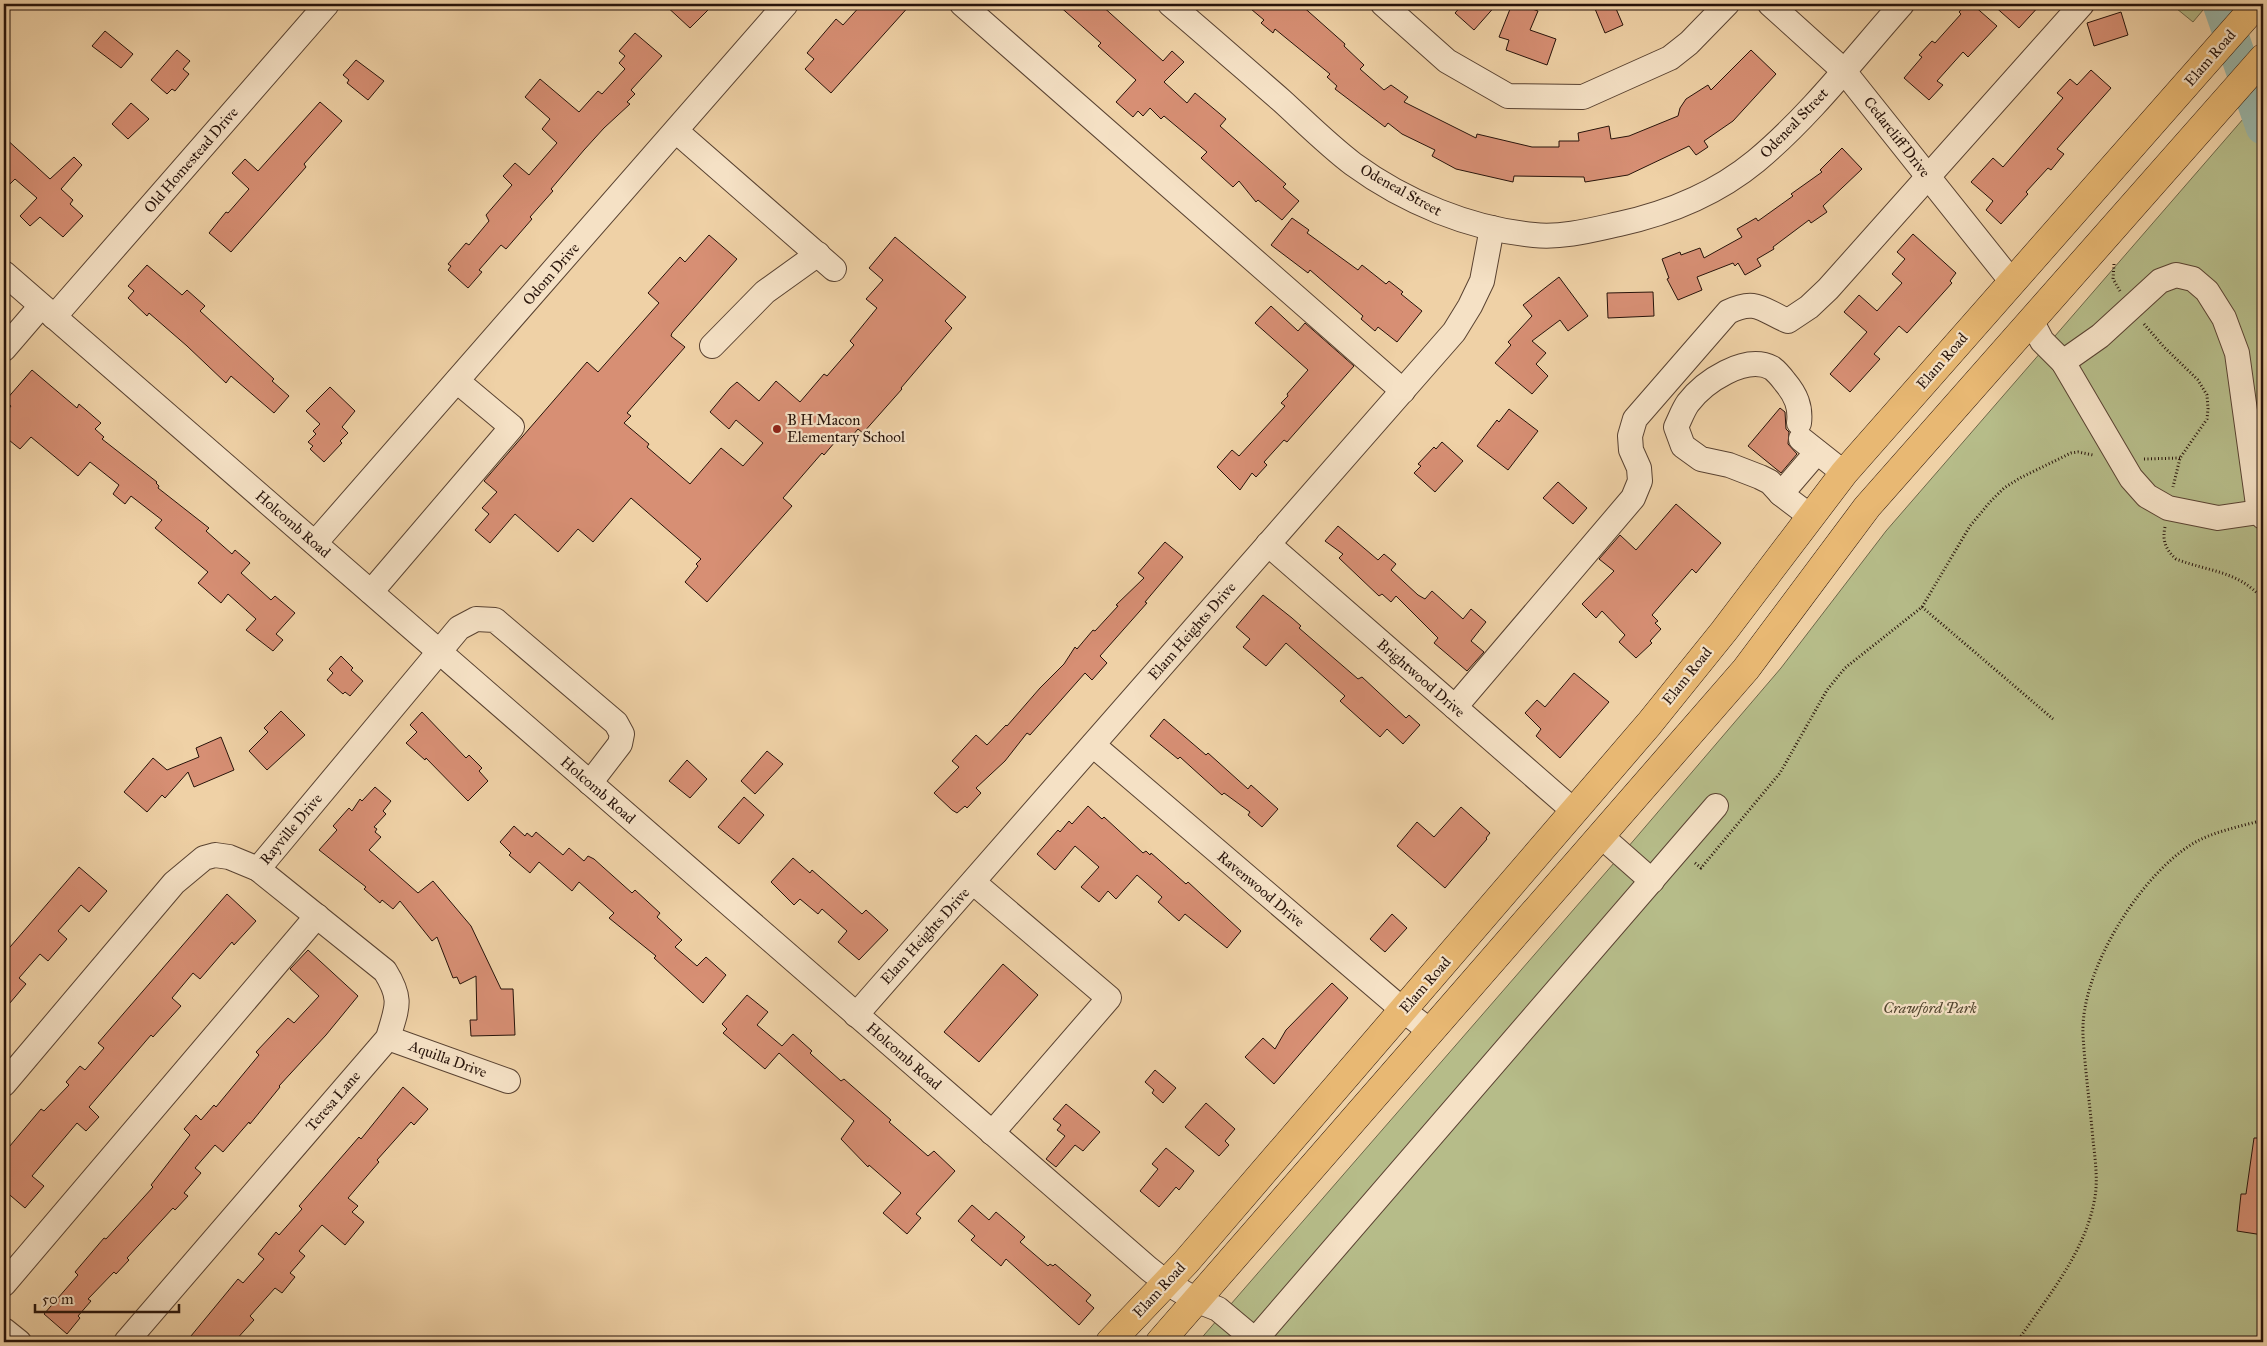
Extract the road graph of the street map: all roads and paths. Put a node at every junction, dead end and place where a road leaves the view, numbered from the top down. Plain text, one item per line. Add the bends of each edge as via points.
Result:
1 (328, 4) edge
2 (786, 4) edge
3 (962, 4) edge
4 (1170, 4) edge
5 (1383, 4) edge
6 (1727, 4) edge
7 (1770, 4) edge
8 (1902, 4) edge
9 (2082, 4) edge
10 (2257, 4) edge
11 (2263, 58) edge
12 (1843, 70) junction
13 (676, 131) junction
14 (1928, 177) junction
15 (1492, 228) junction
16 (2114, 262) dead end
17 (4, 273) edge
18 (2012, 282) junction
19 (2131, 308) junction
20 (47, 311) junction
21 (2031, 320) junction
22 (712, 346) dead end
23 (4, 349) edge
24 (2062, 362) junction
25 (457, 381) junction
26 (1404, 391) junction
27 (1806, 438) junction
28 (2180, 458) junction
29 (2120, 459) junction
30 (1844, 472) junction
31 (1781, 494) junction
32 (2168, 508) junction
33 (2261, 514) edge
34 (1810, 516) junction
35 (315, 543) junction
36 (1268, 544) junction
37 (372, 592) junction
38 (2263, 599) edge
39 (1922, 607) junction
40 (440, 651) junction
41 (1455, 707) junction
42 (2053, 719) dead end
43 (1093, 745) junction
44 (590, 783) junction
45 (1716, 806) dead end
46 (1574, 811) junction
47 (2263, 820) edge
48 (1601, 836) junction
49 (1701, 868) dead end
50 (258, 869) junction
51 (1652, 881) junction
52 (974, 882) junction
53 (317, 916) junction
54 (1403, 1010) junction
55 (856, 1014) junction
56 (1430, 1031) junction
57 (388, 1038) junction
58 (508, 1081) dead end
59 (4, 1084) edge
60 (992, 1133) junction
61 (1167, 1283) junction
62 (4, 1284) edge
63 (1198, 1301) junction
64 (4, 1330) edge
65 (20, 1342) edge
66 (126, 1342) edge
67 (1110, 1342) edge
68 (1160, 1342) edge
69 (2017, 1342) edge

1 - 20 street, Old Homestead Drive
2 - 13 street, Odom Drive
3 - 26 street
4 - 15 street, Odeneal Street via 1353,164 1397,191 1446,215
5 - 6 street via 1447,61 1508,96 1583,97 1670,58
7 - 12 street, Cedarcliff Drive
8 - 12 street, Odeneal Street
9 - 14 street
10 - 18 main road, Elam Road
11 - 21 main road
12 - 14 street, Cedarcliff Drive
12 - 15 street, Odeneal Street via 1799,122 1755,162 1715,191 1670,210 1582,232 1536,236
13 - 22 street via 826,261 765,292
13 - 25 street, Odom Drive
14 - 18 street, Cedarcliff Drive
14 - 41 street via 1828,289 1795,316 1788,320 1746,304 1728,312 1635,419 1630,436 1631,450 1639,468 1640,481 1633,498
15 - 26 street, Elam Heights Drive via 1482,281 1470,306 1454,332
16 - 19 path via 2113,278
17 - 20 street, Holcomb Road
18 - 21 main road
18 - 30 main road, Elam Road
19 - 24 street via 2100,336
19 - 28 path via 2198,380 2207,395 2207,419
19 - 33 street via 2160,281 2176,275 2193,279 2207,291 2224,318 2237,353
20 - 23 street, Old Homestead Drive
20 - 35 street, Holcomb Road
21 - 24 street via 2042,340
21 - 48 main road via 1867,507 1746,669
24 - 29 street
25 - 35 street, Odom Drive
25 - 37 street via 512,427
26 - 36 street, Elam Heights Drive
27 - 30 street
27 - 31 street
27 - 31 street via 1801,410 1792,390 1771,368 1744,366 1725,371 1688,403 1676,427 1683,446 1701,459 1760,477
28 - 29 path
28 - 32 path
29 - 32 street via 2147,496
29 - 39 path via 2071,453 2004,488 1970,526
30 - 34 main road, Elam Road
31 - 34 street
32 - 33 street via 2218,518
32 - 38 path via 2163,535 2170,553 2186,563 2234,576
34 - 46 main road, Elam Road via 1724,631
35 - 37 street, Holcomb Road
36 - 41 street, Brightwood Drive
36 - 43 street, Elam Heights Drive
37 - 40 street, Holcomb Road
39 - 42 path
39 - 49 path via 1845,668 1827,690 1780,773
40 - 44 street, Holcomb Road
40 - 44 street, Rayville Drive via 466,622 485,618 495,620 616,723 622,734 620,744
40 - 50 street, Rayville Drive
41 - 46 street, Brightwood Drive
43 - 52 street, Elam Heights Drive
43 - 54 street, Ravenwood Drive
44 - 55 street, Holcomb Road
45 - 51 street
46 - 48 main road
46 - 54 main road, Elam Road
47 - 69 path via 2204,838 2177,854 2136,900 2096,967 2083,1020 2096,1195 2090,1222 2074,1258
48 - 51 street
48 - 56 main road
50 - 53 street, Teresa Lane
50 - 59 street, Rayville Drive via 230,857 215,855 204,858 174,883
51 - 63 street, Holcomb Road via 1255,1340 1218,1309
52 - 55 street, Elam Heights Drive
52 - 60 street via 1109,998
53 - 57 street, Teresa Lane via 385,971 392,982 398,1004
53 - 62 street
54 - 56 street, Ravenwood Drive
54 - 61 main road, Elam Road
55 - 60 street, Holcomb Road
56 - 63 main road
57 - 58 street, Aquilla Drive
57 - 66 street, Teresa Lane
60 - 61 street, Holcomb Road
61 - 63 street, Holcomb Road
61 - 67 main road, Elam Road
63 - 68 main road
64 - 65 street

